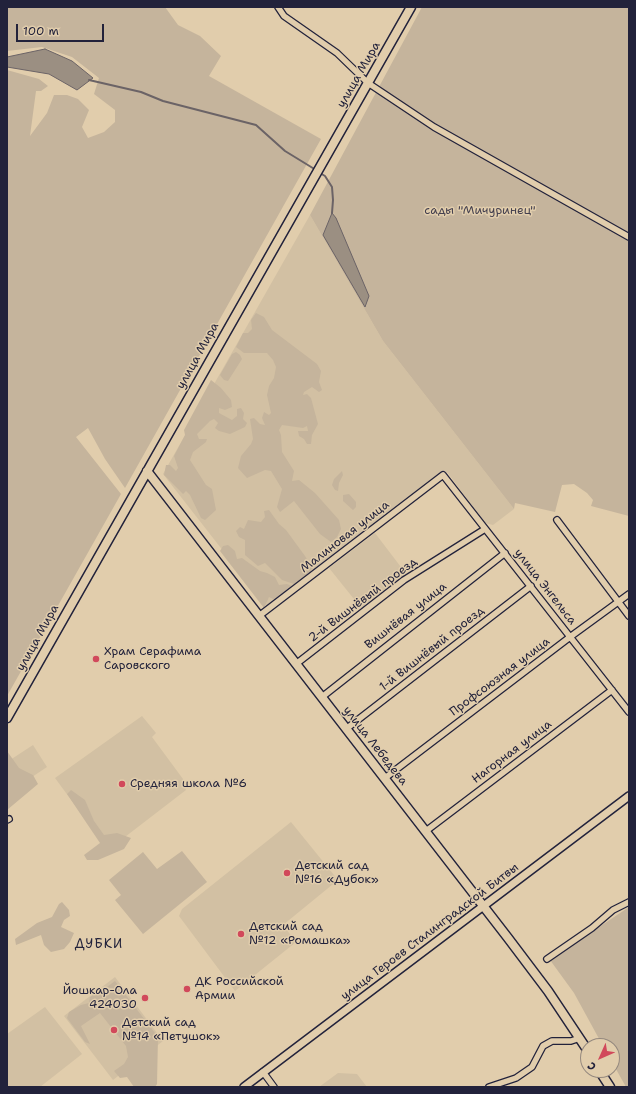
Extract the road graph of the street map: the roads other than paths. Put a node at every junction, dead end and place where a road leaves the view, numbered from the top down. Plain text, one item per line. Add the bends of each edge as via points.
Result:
1 (278, 7) edge
2 (411, 7) edge
3 (368, 83) junction
4 (629, 237) edge
5 (147, 471) junction
6 (443, 475) joint
7 (557, 520) dead end
8 (485, 529) junction
9 (504, 553) junction
10 (531, 586) junction
11 (629, 594) edge
12 (618, 602) junction
13 (259, 616) junction
14 (629, 616) edge
15 (570, 636) junction
16 (296, 664) junction
17 (612, 690) junction
18 (322, 697) junction
19 (629, 712) edge
20 (7, 718) edge
21 (346, 729) junction
22 (385, 778) junction
23 (629, 796) edge
24 (426, 831) junction
25 (629, 902) edge
26 (483, 906) junction
27 (547, 959) dead end
28 (580, 1038) joint
29 (263, 1072) junction
30 (605, 1078) edge
31 (244, 1087) edge
32 (274, 1087) edge
33 (490, 1087) edge
34 (610, 1087) edge

1 - 3 street via 284,16 337,54
2 - 3 main road, улица Мира
3 - 4 street via 434,127
3 - 5 main road, улица Мира
5 - 13 main road, улица Лебедева
5 - 20 main road, улица Мира
6 - 8 street, улица Энгельса
6 - 13 street, Малиновая улица
7 - 12 street
8 - 9 street, улица Энгельса
8 - 16 street, 2-й Вишнёвый проезд via 404,580
9 - 10 street, улица Энгельса
9 - 18 street, Вишнёвая улица
10 - 15 street, улица Энгельса
10 - 21 street, 1-й Вишнёвый проезд
11 - 12 street, Профсоюзная улица
12 - 14 street
12 - 15 street, Профсоюзная улица
13 - 16 main road, улица Лебедева
15 - 17 street, улица Энгельса
15 - 22 street, Профсоюзная улица
16 - 18 main road, улица Лебедева
17 - 19 street, улица Энгельса
17 - 24 street, Нагорная улица
18 - 21 main road, улица Лебедева
21 - 22 main road, улица Лебедева
22 - 24 main road, улица Лебедева
23 - 26 street, улица Героев Сталинградской Битвы
24 - 26 main road, улица Лебедева
25 - 27 street via 613,910
26 - 28 main road, улица Лебедева via 548,991
26 - 29 street, улица Героев Сталинградской Битвы
28 - 33 street via 571,1041 552,1041 543,1046 532,1067 516,1078
29 - 31 street, улица Героев Сталинградской Битвы
29 - 32 street
30 - 34 main road

